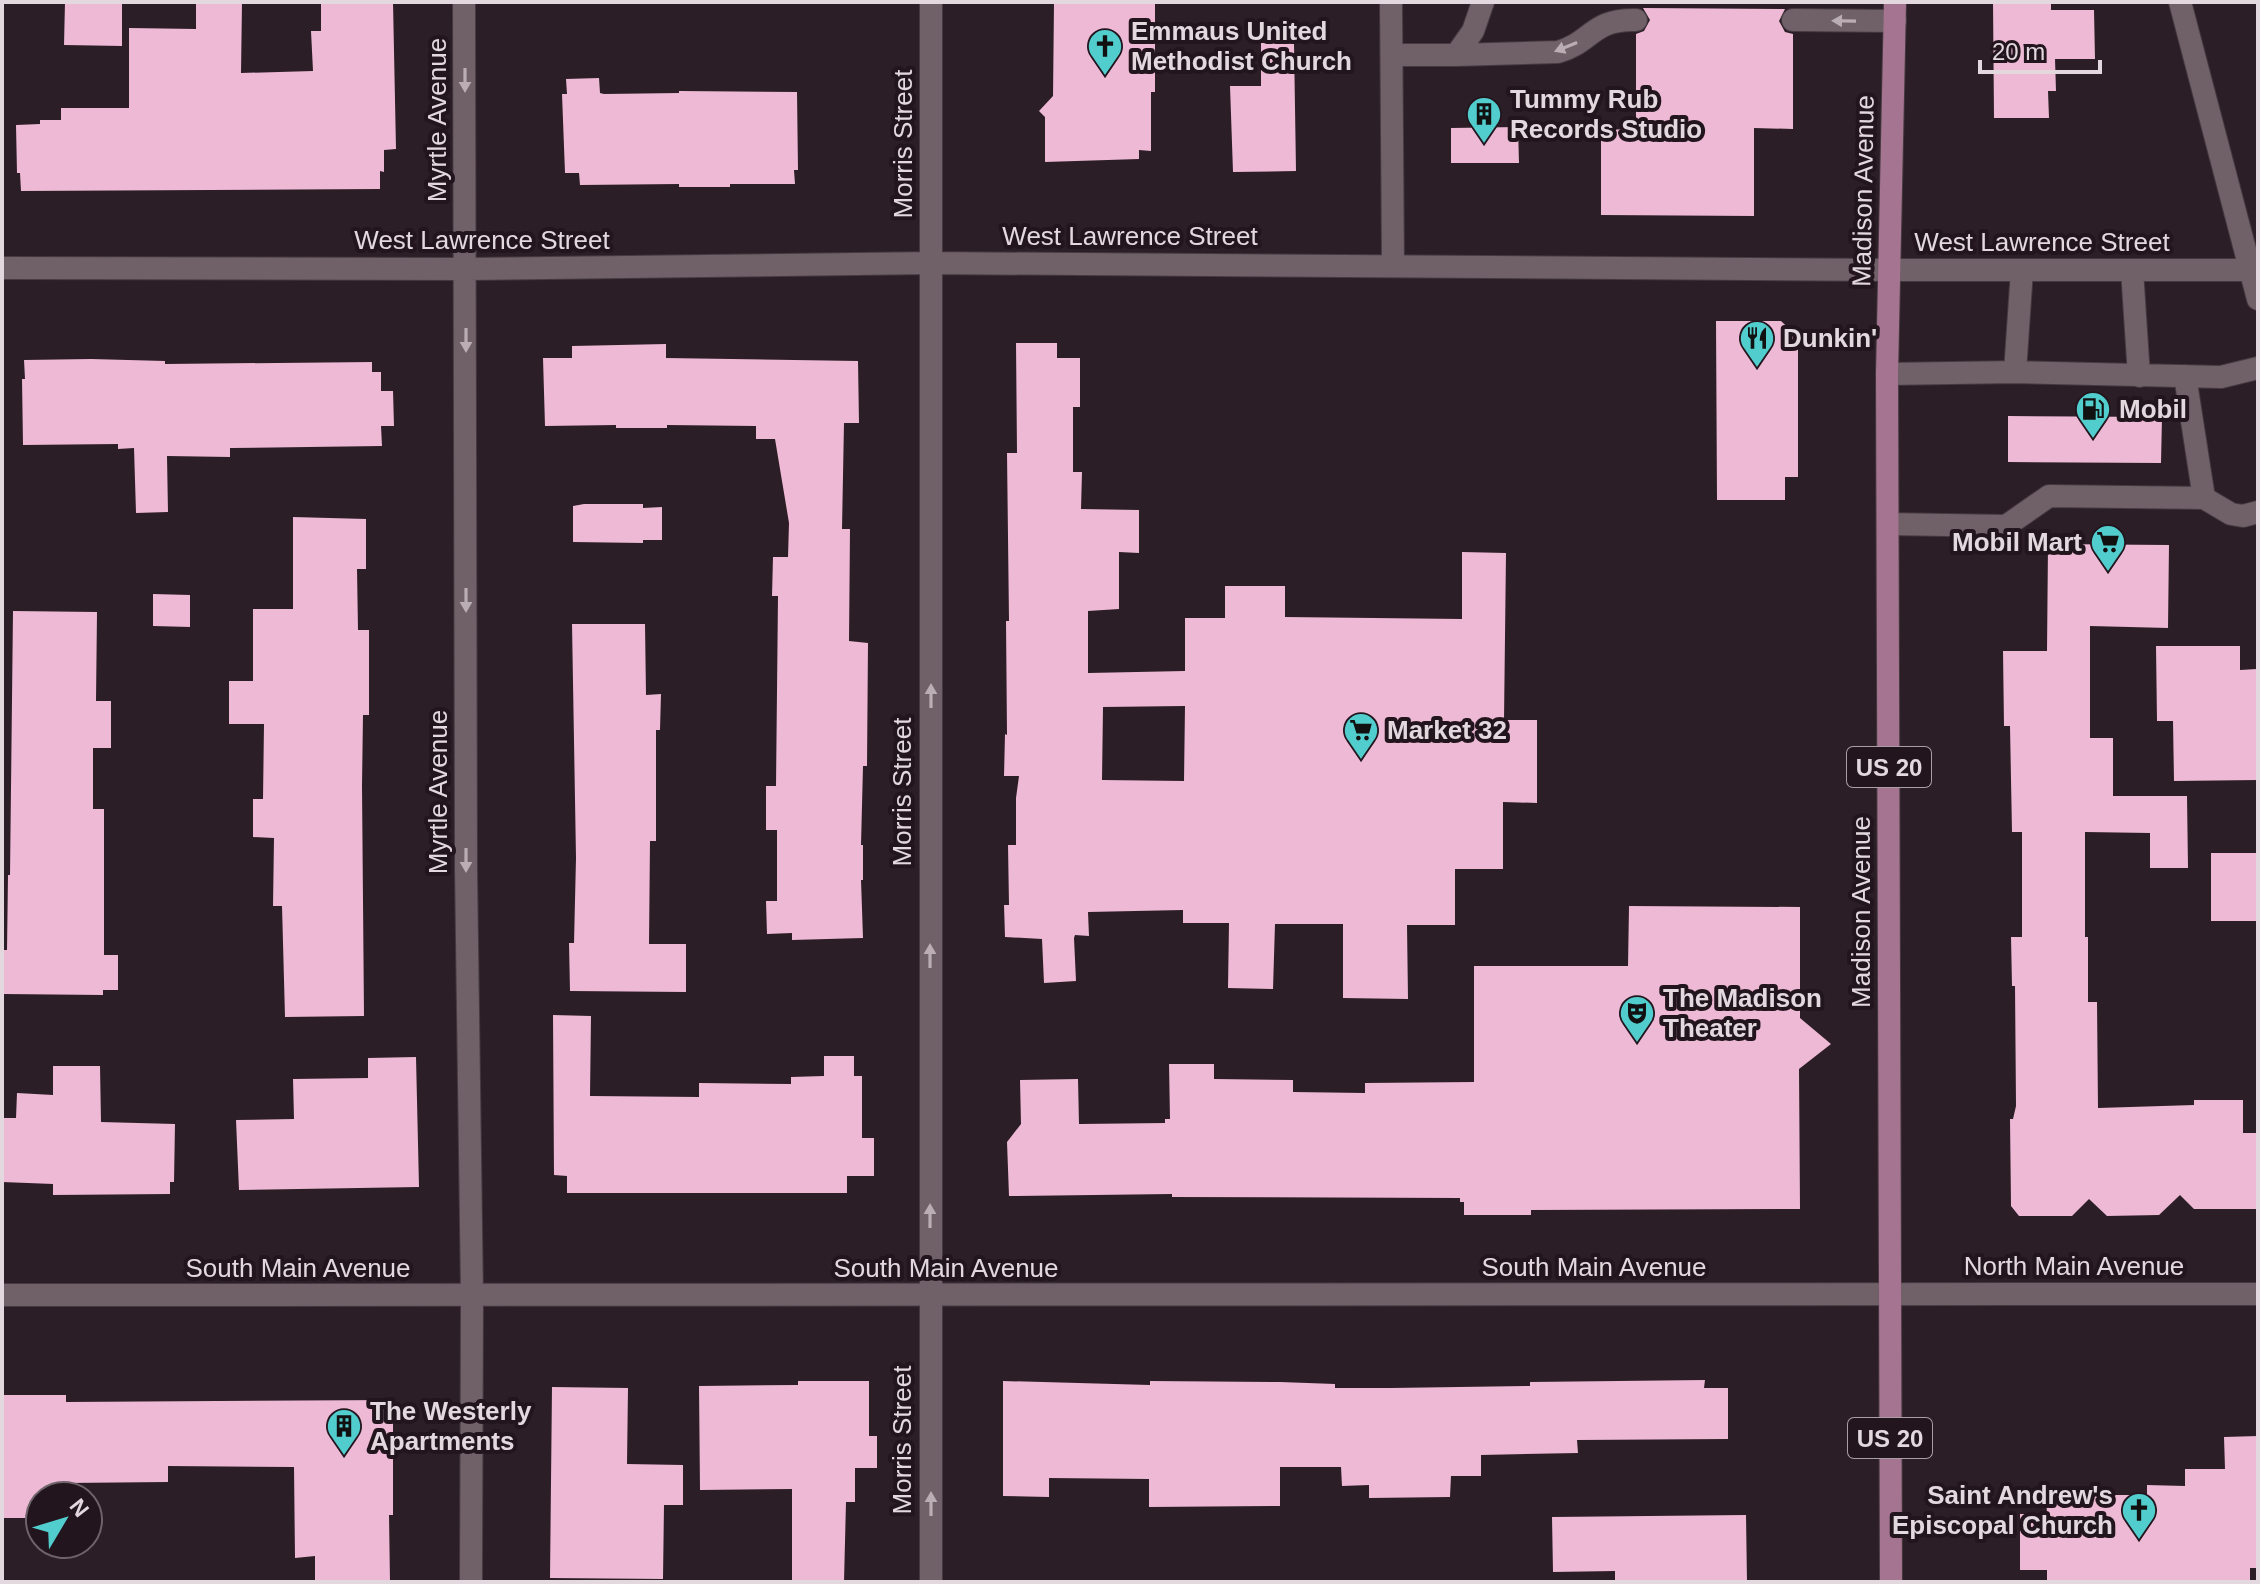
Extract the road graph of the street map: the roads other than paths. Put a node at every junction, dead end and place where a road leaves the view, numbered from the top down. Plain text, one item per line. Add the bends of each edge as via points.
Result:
1 (464, 2) edge
2 (931, 2) edge
3 (1391, 2) edge
4 (1483, 2) edge
5 (2180, 2) edge
6 (1895, 12) edge
7 (1636, 20) dead end
8 (1793, 20) dead end
9 (1392, 55) junction
10 (1456, 55) junction
11 (931, 263) junction
12 (1393, 265) junction
13 (2, 268) edge
14 (466, 269) junction
15 (1889, 270) junction
16 (2022, 270) junction
17 (2132, 270) junction
18 (2255, 270) edge
19 (2258, 299) edge
20 (2258, 368) edge
21 (2015, 372) junction
22 (1887, 374) junction
23 (2139, 376) junction
24 (2185, 376) junction
25 (2204, 498) junction
26 (2258, 512) edge
27 (1888, 524) junction
28 (1890, 1293) junction
29 (2258, 1294) edge
30 (2, 1295) edge
31 (472, 1296) junction
32 (930, 1297) junction
33 (471, 1582) edge
34 (931, 1582) edge
35 (1891, 1582) edge

1 -> 14 street, Myrtle Avenue
2 - 11 street, Morris Street
3 - 9 street
4 - 10 street via 1473,31
5 - 18 street
6 -> 8 street
6 - 15 main road, Madison Avenue / US 20
7 -> 10 street via 1606,23 1558,52
9 - 10 street
9 - 12 street
11 - 12 street, West Lawrence Street
11 - 14 street, West Lawrence Street
32 -> 11 street, Morris Street
12 - 15 street, West Lawrence Street
13 - 14 street, West Lawrence Street
14 -> 31 street, Myrtle Avenue
15 - 16 street, West Lawrence Street
15 - 22 main road, Madison Avenue / US 20
16 - 17 street, West Lawrence Street
16 - 21 street
17 - 18 street, West Lawrence Street
17 - 23 street
18 - 19 street
20 - 24 street via 2221,377
21 - 22 street
21 - 23 street
22 - 27 main road, Madison Avenue / US 20
23 - 24 street
24 - 25 street
25 - 26 street via 2231,514
25 - 27 street via 2049,496 2006,526
27 - 28 main road, Madison Avenue / US 20
28 - 29 street, North Main Avenue
28 - 32 street, South Main Avenue
28 - 35 main road, Madison Avenue / US 20
30 - 31 street, South Main Avenue
31 - 32 street, South Main Avenue
31 - 33 street, Myrtle Avenue
34 -> 32 street, Morris Street

